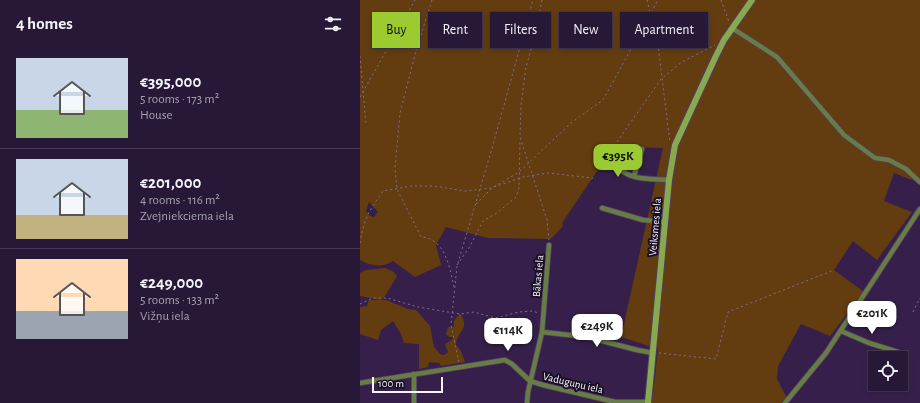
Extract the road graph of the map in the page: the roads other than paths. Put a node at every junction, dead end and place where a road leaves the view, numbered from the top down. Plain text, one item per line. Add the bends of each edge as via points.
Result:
1 (752, 0) edge
2 (732, 28) junction
3 (642, 149) dead end
4 (611, 162) dead end
5 (634, 176) junction
6 (669, 180) junction
7 (920, 182) edge
8 (602, 208) dead end
9 (920, 210) edge
10 (665, 222) junction
11 (549, 245) road end
12 (841, 331) junction
13 (542, 332) junction
14 (894, 351) edge
15 (653, 353) junction
16 (414, 374) junction
17 (530, 381) junction
18 (360, 383) edge
19 (648, 402) edge
20 (414, 403) edge
21 (527, 403) edge
22 (785, 403) edge

1 - 2 main road, Veiksmes iela
2 - 6 main road, Veiksmes iela via 675,145
2 - 7 street via 777,57 844,135 875,158 889,160 906,169
3 - 5 street
4 - 5 street via 626,174
5 - 6 street
6 - 10 main road, Veiksmes iela
8 - 10 street via 642,220
9 - 12 street
10 - 15 main road, Veiksmes iela
11 - 13 street, Bākas iela
12 - 14 street
12 - 22 street via 815,368
13 - 15 street via 587,338
13 - 17 street, Bākas iela
15 - 19 main road, Veiksmes iela
16 - 17 street, Vaduguņu iela via 506,360
16 - 18 street, Vaduguņu iela
16 - 20 street
17 - 19 street, Vaduguņu iela via 615,402
17 - 21 street, Bākas iela

